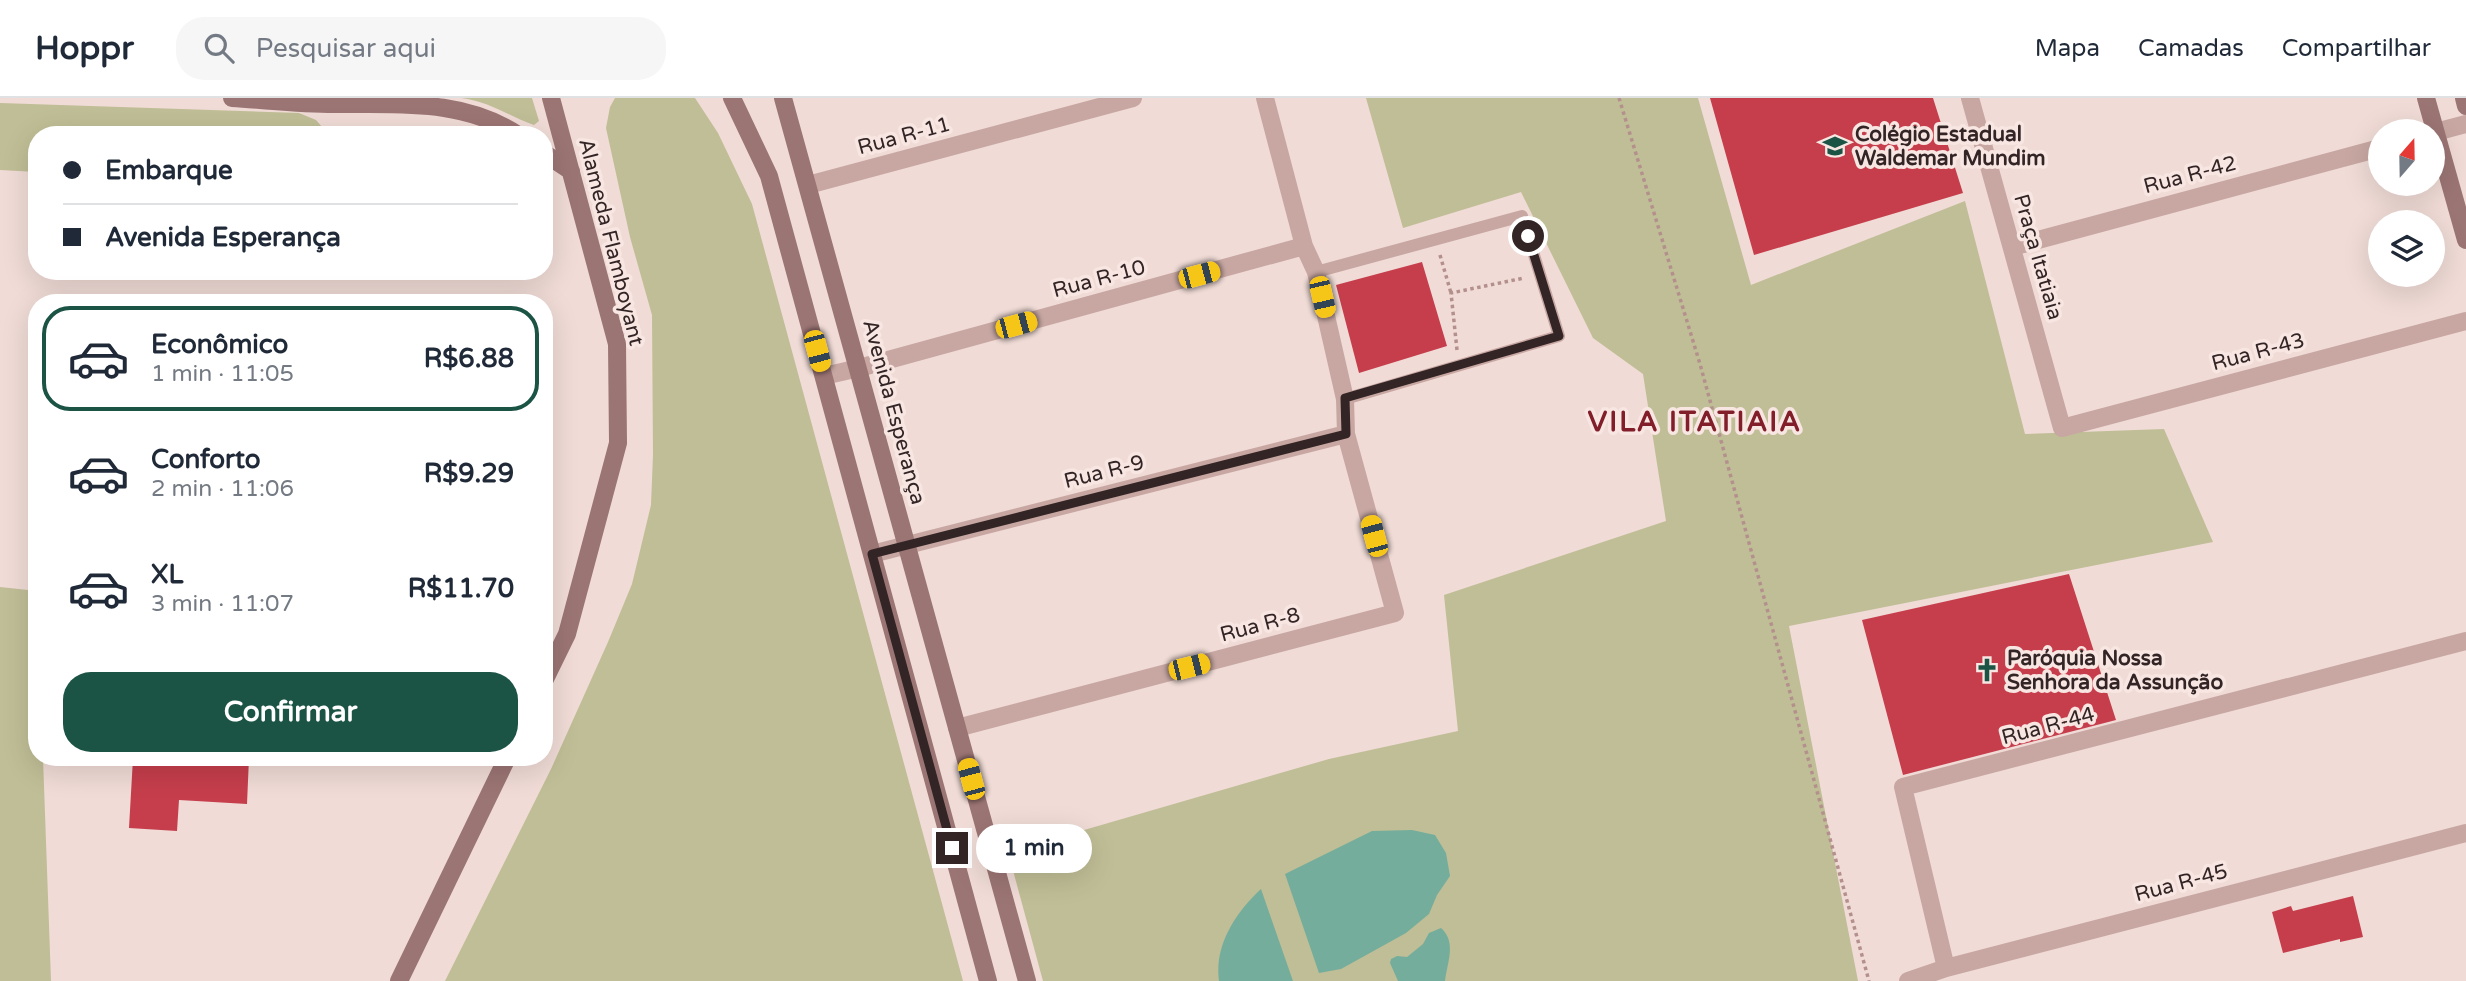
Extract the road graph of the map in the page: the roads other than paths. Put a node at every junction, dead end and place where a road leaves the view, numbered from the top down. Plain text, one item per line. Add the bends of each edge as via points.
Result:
1 (232, 98) edge
2 (551, 98) edge
3 (732, 98) edge
4 (783, 98) edge
5 (1133, 98) edge
6 (1265, 98) edge
7 (1970, 98) edge
8 (2426, 98) edge
9 (2464, 98) edge
10 (2466, 106) edge
11 (2431, 119) edge
12 (2466, 124) edge
13 (502, 126) edge
14 (552, 126) edge
15 (2445, 130) edge
16 (553, 133) edge
17 (2368, 151) edge
18 (553, 159) edge
19 (2445, 170) edge
20 (571, 171) junction
21 (808, 185) junction
22 (2466, 240) edge
23 (1304, 246) junction
24 (2012, 247) junction
25 (1316, 272) junction
26 (2466, 321) edge
27 (859, 368) junction
28 (824, 376) junction
29 (1345, 398) junction
30 (2062, 428) joint
31 (1346, 434) junction
32 (907, 545) junction
33 (872, 554) junction
34 (2466, 641) edge
35 (553, 663) edge
36 (957, 728) junction
37 (503, 766) edge
38 (2466, 833) edge
39 (1947, 968) junction
40 (399, 981) edge
41 (988, 981) edge
42 (1027, 981) edge
43 (1908, 981) edge

1 - 13 main road via 434,106 477,113
2 - 14 main road, Alameda Flamboyant
3 - 28 main road via 769,176
4 - 21 main road, Avenida Esperança
5 - 21 street, Rua R-11
6 - 23 street
7 - 24 street, Praça Itatiaia
8 - 11 main road
9 - 10 main road
12 - 15 street
16 - 20 main road, Alameda Flamboyant
17 - 24 street, Rua R-42
18 - 20 main road
19 - 22 main road
20 - 35 main road, Alameda Flamboyant via 617,344 618,443 567,634
21 - 27 main road, Avenida Esperança
23 - 25 street
23 - 27 street, Rua R-10
24 - 30 street, Praça Itatiaia
25 - 29 street
25 - 29 lane via 1522,216 1559,336
26 - 30 street, Rua R-43
27 - 28 street, Rua R-10
27 - 32 main road, Avenida Esperança
28 - 33 main road
29 - 31 street
31 - 32 street, Rua R-9
31 - 36 street, Rua R-8 via 1395,613
32 - 33 street, Rua R-9
32 - 36 main road, Avenida Esperança
33 - 41 main road
34 - 39 street, Rua R-44 via 1903,787
36 - 42 main road, Avenida Esperança
37 - 40 main road
38 - 39 street, Rua R-45
39 - 43 street, Rua R-45

